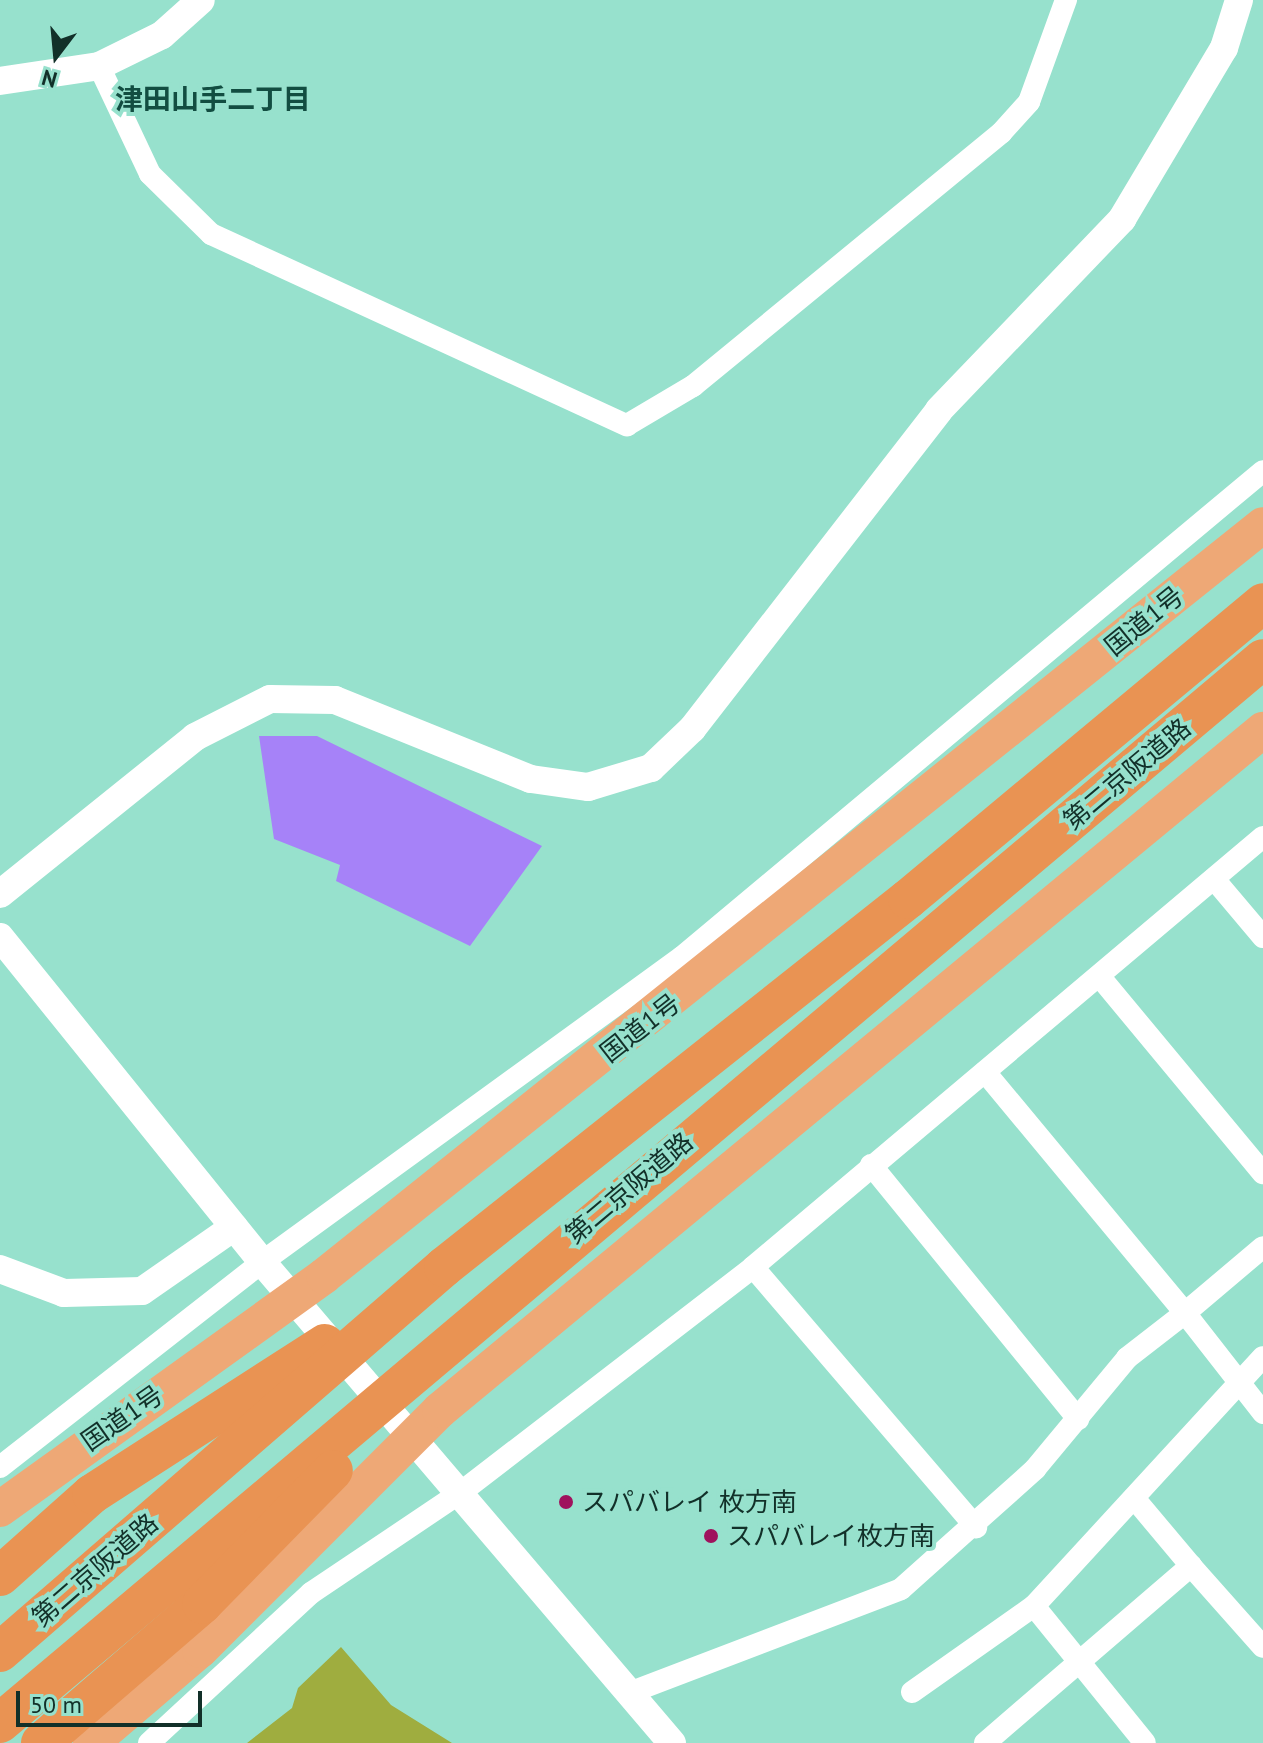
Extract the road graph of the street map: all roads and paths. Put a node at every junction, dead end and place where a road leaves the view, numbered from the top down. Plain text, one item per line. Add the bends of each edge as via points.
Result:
1 (201, 0) edge
2 (1066, 0) edge
3 (1239, 0) edge
4 (99, 66) junction
5 (0, 81) edge
6 (1263, 471) edge
7 (1263, 525) edge
8 (1263, 603) edge
9 (1263, 659) edge
10 (1263, 730) edge
11 (1263, 837) edge
12 (1214, 879) junction
13 (0, 894) edge
14 (0, 937) edge
15 (1263, 937) edge
16 (1100, 977) junction
17 (985, 1072) junction
18 (871, 1165) junction
19 (1263, 1173) edge
20 (234, 1227) junction
21 (1263, 1247) edge
22 (262, 1262) junction
23 (444, 1267) junction
24 (753, 1267) junction
25 (0, 1269) edge
26 (515, 1285) junction
27 (1185, 1313) junction
28 (1263, 1357) edge
29 (1235, 1380) junction
30 (1263, 1413) edge
31 (1078, 1419) junction
32 (0, 1467) edge
33 (460, 1493) junction
34 (1134, 1498) junction
35 (0, 1509) edge
36 (976, 1527) junction
37 (1191, 1566) junction
38 (0, 1576) edge
39 (1034, 1606) junction
40 (1263, 1647) edge
41 (0, 1652) edge
42 (1077, 1662) junction
43 (912, 1692) dead end
44 (629, 1693) junction
45 (0, 1723) edge
46 (41, 1743) edge
47 (91, 1743) edge
48 (149, 1743) edge
49 (672, 1743) edge
50 (985, 1743) edge
51 (1145, 1743) edge

1 - 4 street via 162,35
2 - 4 street via 1029,102 1001,133 693,386 627,425 211,234 150,174
3 - 13 street via 1216,62 1122,219 939,410 692,729 651,768 588,787 531,779 335,700 270,699 195,737
4 - 5 street
6 - 22 street via 670,967
7 - 35 highway, 国道1号 via 324,1276
8 - 23 highway, 第二京阪道路 via 908,899
9 - 26 highway, 第二京阪道路
10 - 47 highway via 440,1410 200,1650
11 - 12 street
12 - 15 street
12 - 16 street
14 - 20 street
16 - 17 street
16 - 19 street
17 - 18 street
17 - 27 street
18 - 24 street
18 - 31 street
20 - 22 street
20 - 25 street via 142,1291 64,1293
21 - 27 street
22 - 32 street
22 - 33 street
23 - 38 highway via 92,1494
23 - 41 highway, 第二京阪道路
24 - 33 street
24 - 36 street
26 - 45 highway, 第二京阪道路
26 - 46 highway via 202,1604
27 - 29 street
27 - 31 street via 1127,1358
28 - 29 street
29 - 30 street
29 - 34 street
31 - 36 street
33 - 44 street
33 - 48 street via 311,1593
34 - 37 street
34 - 39 street
36 - 44 street via 901,1589
37 - 40 street
37 - 42 street
39 - 42 street
39 - 43 street
42 - 50 street
42 - 51 street
44 - 49 street

